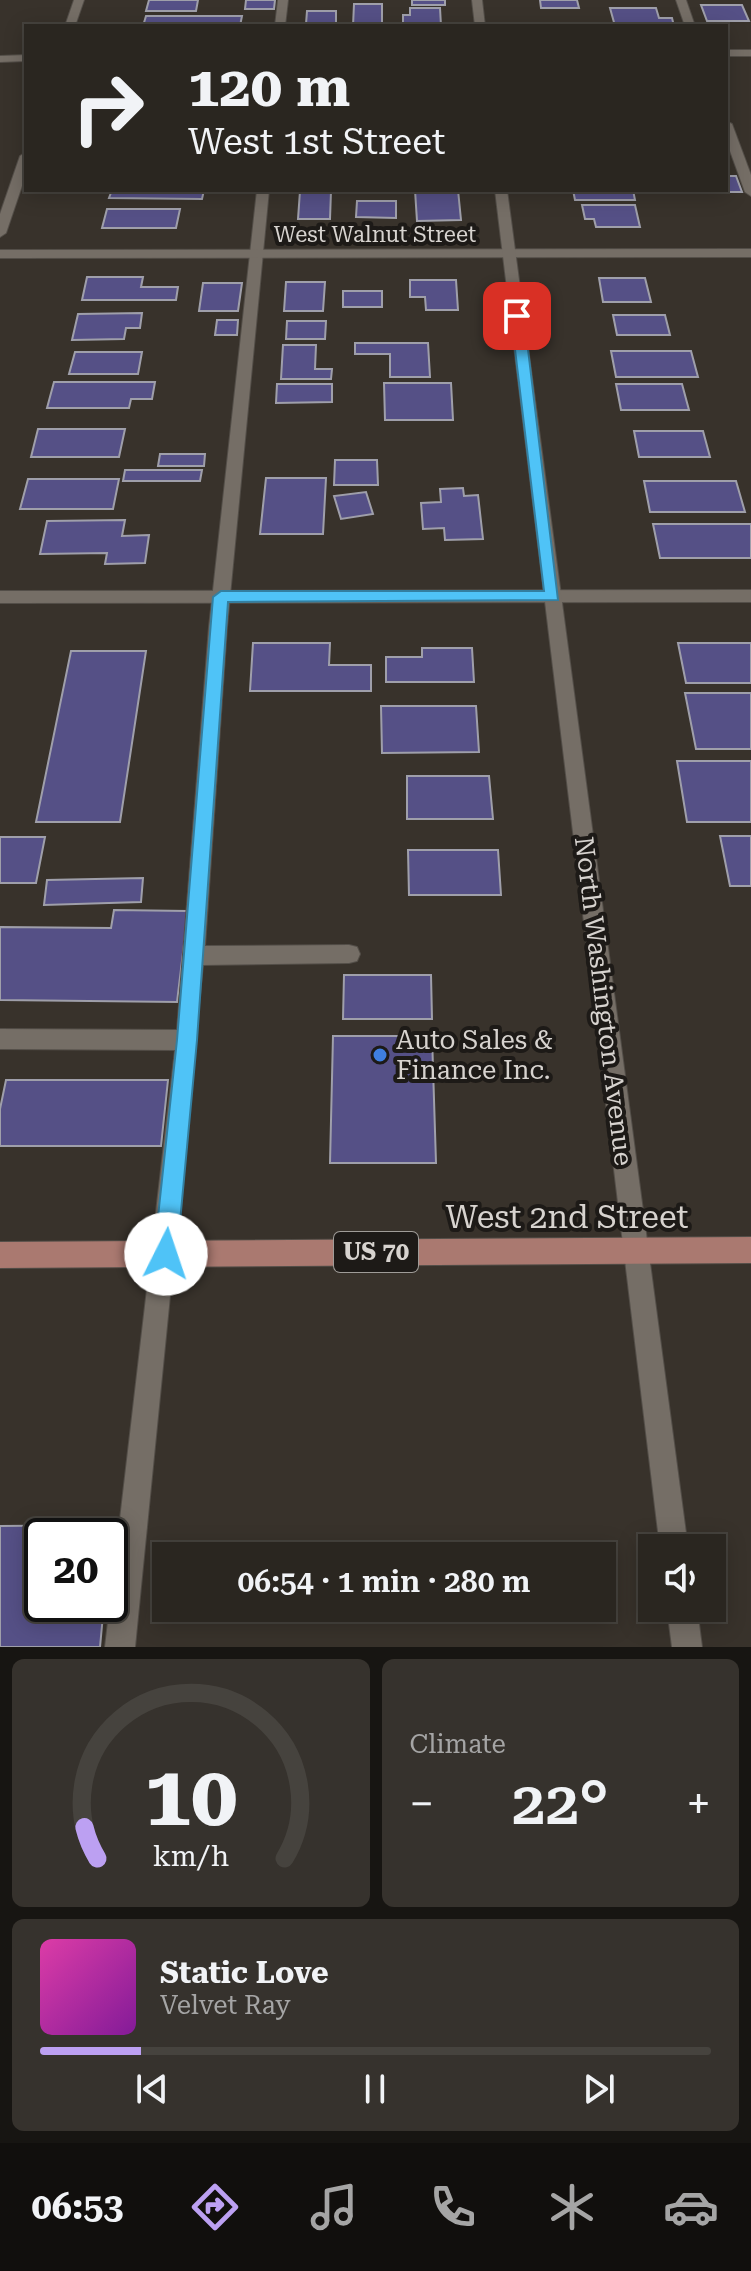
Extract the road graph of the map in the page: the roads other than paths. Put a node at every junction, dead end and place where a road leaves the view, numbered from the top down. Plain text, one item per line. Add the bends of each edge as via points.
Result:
1 (79, 0) edge
2 (283, 0) edge
3 (477, 0) edge
4 (681, 0) edge
5 (71, 24) edge
6 (280, 24) edge
7 (480, 24) edge
8 (689, 24) edge
9 (0, 46) edge
10 (24, 47) edge
11 (728, 53) edge
12 (751, 53) edge
13 (24, 58) edge
14 (0, 59) edge
15 (728, 129) edge
16 (24, 162) edge
17 (263, 192) edge
18 (501, 192) edge
19 (751, 192) edge
20 (0, 233) edge
21 (509, 253) junction
22 (751, 253) edge
23 (0, 254) edge
24 (256, 254) junction
25 (751, 596) edge
26 (0, 597) edge
27 (221, 597) junction
28 (552, 597) junction
29 (349, 954) dead end
30 (193, 956) junction
31 (0, 1039) edge
32 (187, 1040) junction
33 (751, 1250) edge
34 (636, 1251) junction
35 (166, 1254) junction
36 (0, 1255) edge
37 (672, 1534) edge
38 (684, 1622) edge
39 (120, 1647) edge
40 (687, 1647) edge

1 - 5 street
2 - 6 street
3 - 7 street
4 - 8 street
9 - 10 street
11 - 12 street
13 - 14 street
15 - 19 street
16 - 20 street
17 - 24 street
18 - 21 street, North Washington Avenue
21 - 22 street, West Walnut Street
21 - 24 street, West Walnut Street
21 - 28 street, North Washington Avenue
23 - 24 street, West Walnut Street
24 - 27 street
25 - 28 street
26 - 27 street
27 - 28 street
27 - 30 street
28 - 34 street, North Washington Avenue
29 - 30 street
30 - 32 street
31 - 32 street
32 - 35 street
33 - 34 main road, West 2nd Street / US 70
34 - 35 main road, West 2nd Street / US 70
34 - 37 street, North Washington Avenue
35 - 36 main road, West 2nd Street / US 70
35 - 39 street
38 - 40 street

